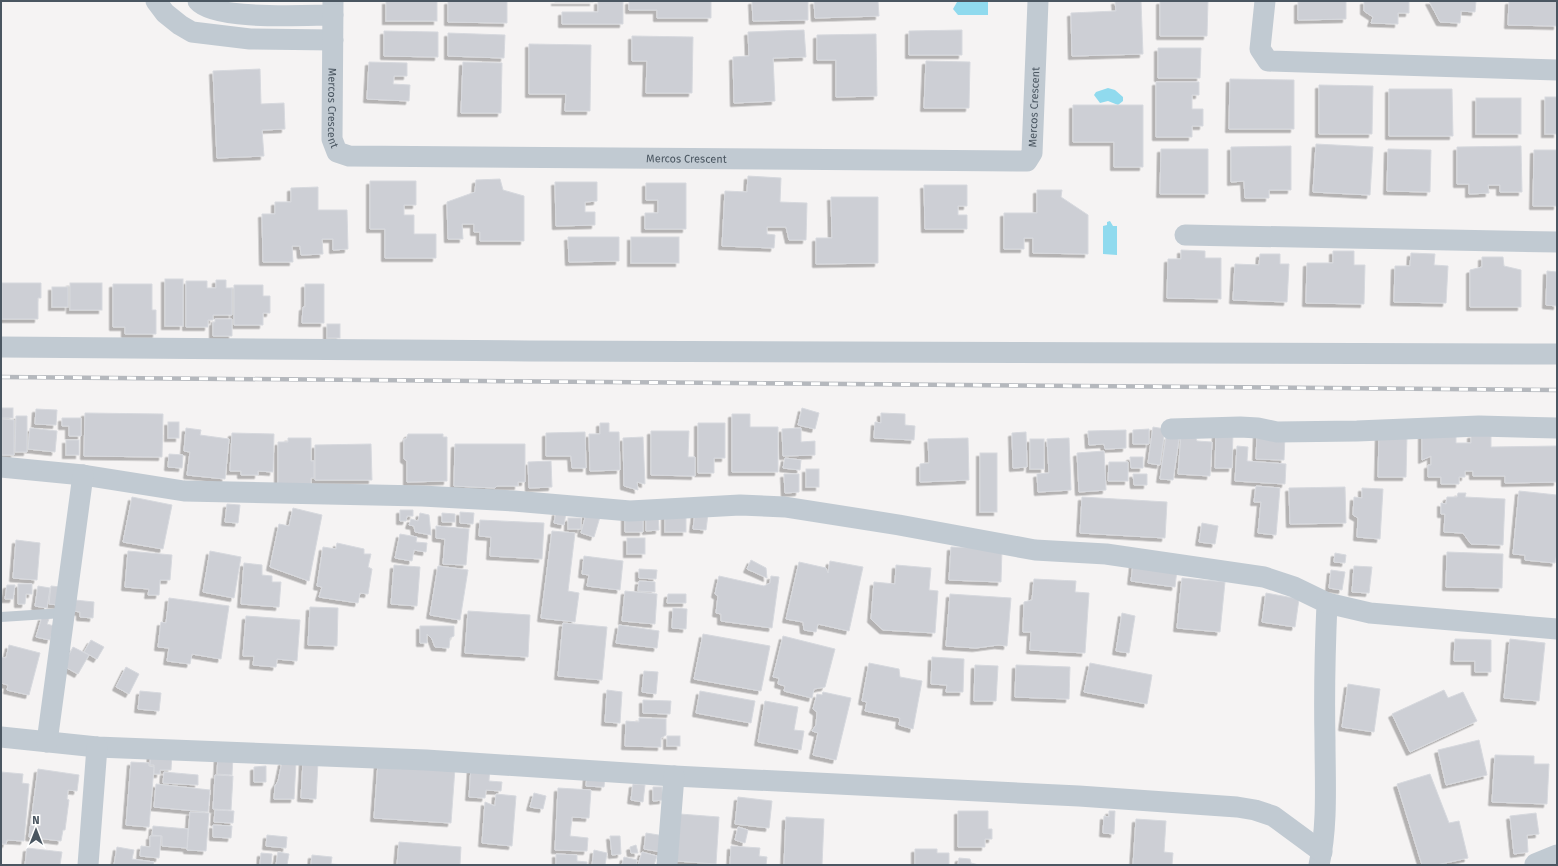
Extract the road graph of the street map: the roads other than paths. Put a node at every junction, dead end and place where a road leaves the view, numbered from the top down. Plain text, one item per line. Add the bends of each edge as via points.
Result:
1 (156, 1) edge
2 (198, 1) edge
3 (1038, 1) edge
4 (1265, 1) edge
5 (333, 8) edge
6 (333, 40) junction
7 (1557, 70) edge
8 (1185, 235) dead end
9 (1557, 242) edge
10 (1, 347) edge
11 (1557, 354) edge
12 (1557, 428) edge
13 (1171, 429) dead end
14 (1, 467) edge
15 (83, 475) junction
16 (1327, 603) junction
17 (63, 613) junction
18 (1, 617) edge
19 (1557, 629) edge
20 (1, 738) edge
21 (47, 742) junction
22 (97, 747) junction
23 (674, 776) junction
24 (1557, 855) edge
25 (1321, 858) edge
26 (88, 865) edge
27 (667, 865) edge
28 (1533, 865) edge

1 - 6 street via 165,14 192,32 250,39
2 - 5 street via 201,5 217,11 251,15
3 - 6 street, Mercos Crescent via 1032,153 1027,161 349,156 337,152 332,139
4 - 7 street via 1260,49 1268,61
5 - 6 street, Mercos Crescent
8 - 9 street
10 - 11 street
12 - 13 street via 1479,426 1284,432 1240,427
14 - 15 street
15 - 16 street via 184,491 422,496 630,511 740,505 785,507 899,524 1035,550 1106,554 1264,577 1294,587
15 - 17 street
16 - 19 street via 1370,613
16 - 25 street via 1324,677 1325,804
17 - 18 lane
17 - 21 street
20 - 21 street
21 - 22 street
22 - 23 street via 426,760
22 - 26 street
23 - 25 street via 1079,796 1237,807 1273,816
23 - 27 street
24 - 28 street

